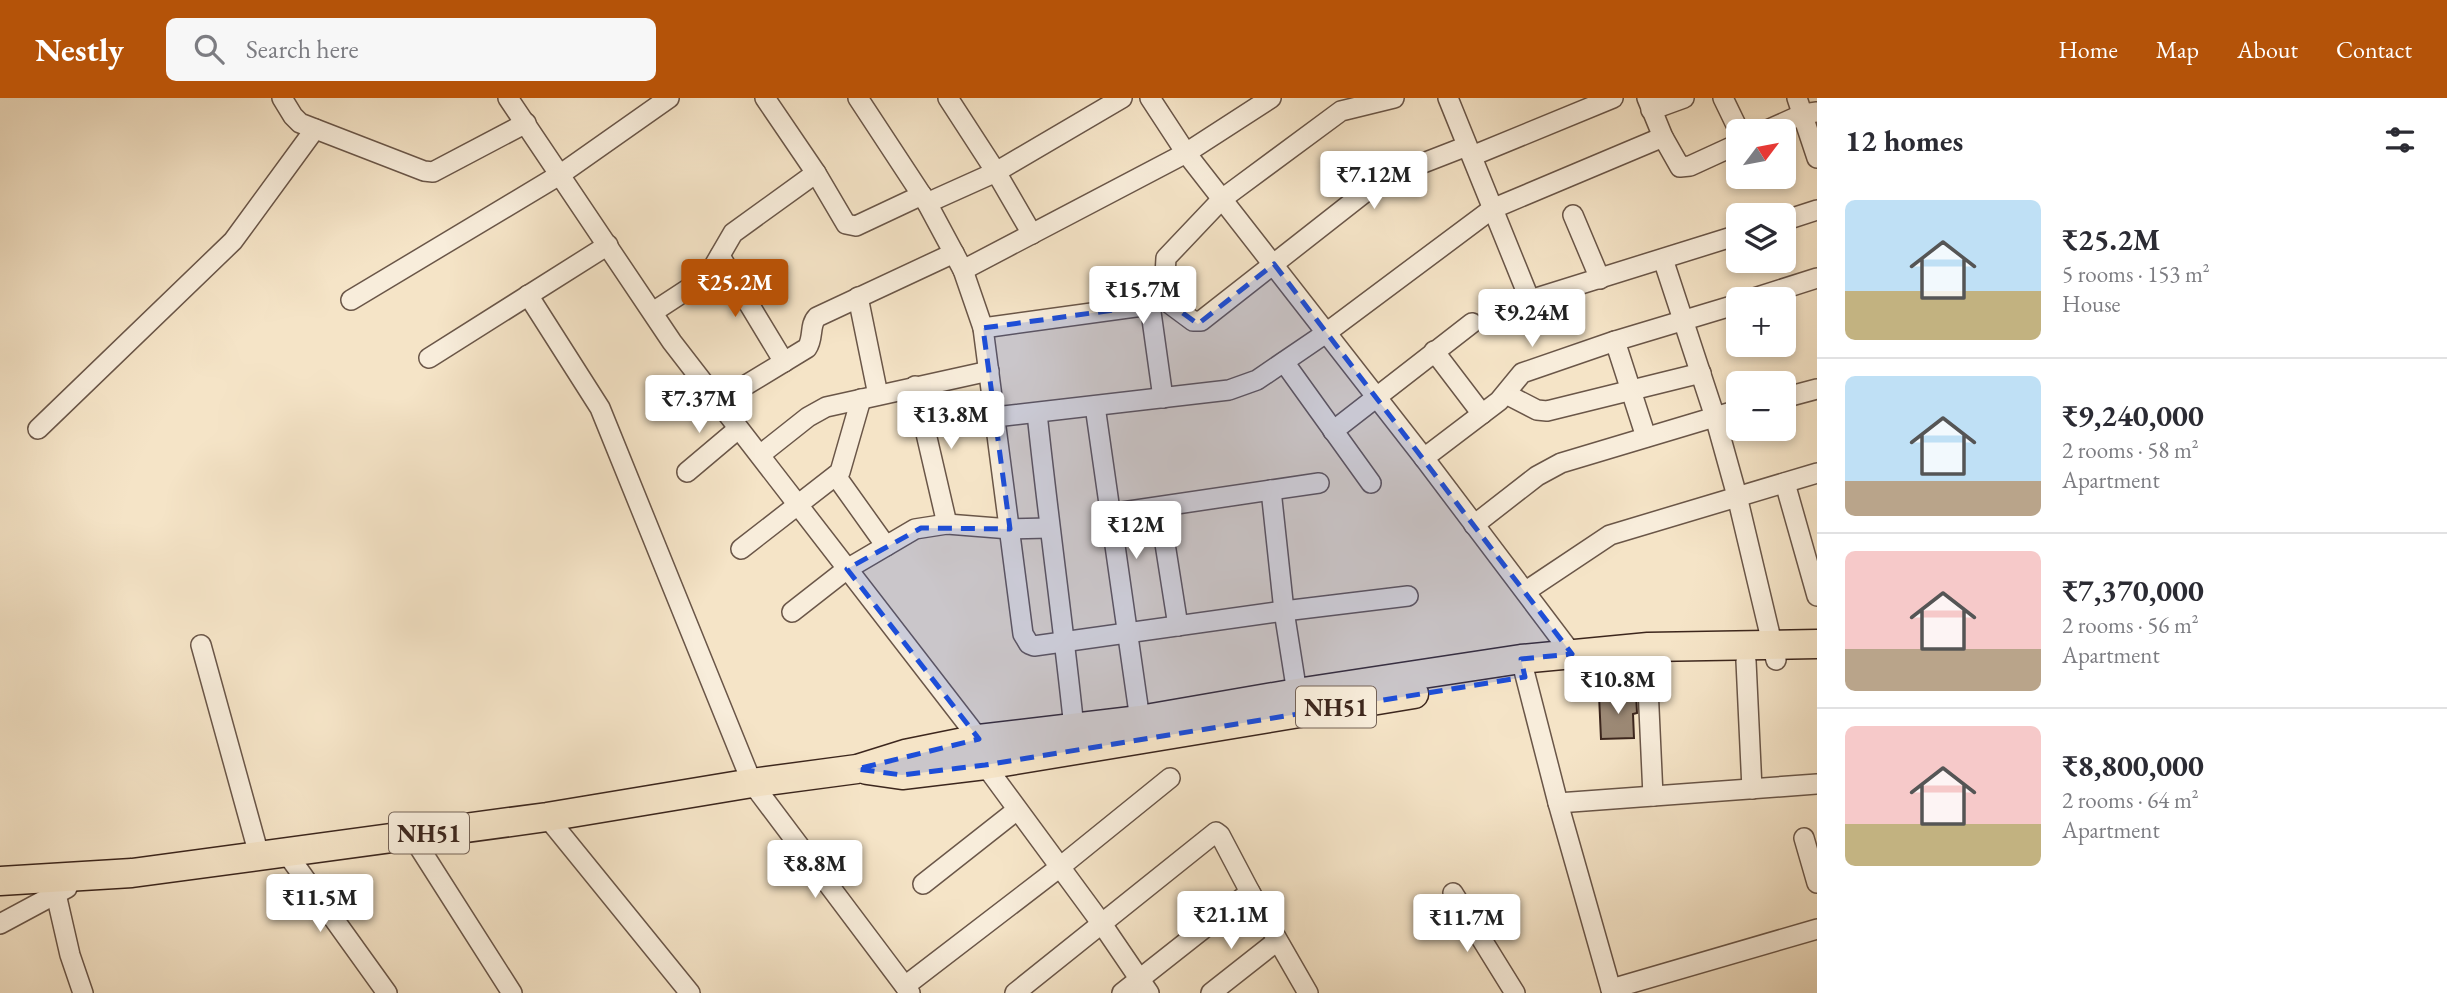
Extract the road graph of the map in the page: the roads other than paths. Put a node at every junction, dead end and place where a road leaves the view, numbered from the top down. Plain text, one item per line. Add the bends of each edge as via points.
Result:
1 (282, 98) edge
2 (509, 98) edge
3 (668, 98) edge
4 (765, 98) edge
5 (858, 98) edge
6 (948, 98) edge
7 (1122, 98) edge
8 (1150, 98) edge
9 (1394, 98) edge
10 (1448, 98) edge
11 (1613, 98) edge
12 (1684, 98) edge
13 (1723, 98) edge
14 (1257, 101) edge
15 (1649, 104) edge
16 (1806, 108) edge
17 (1733, 119) edge
18 (1787, 119) edge
19 (526, 123) junction
20 (315, 129) junction
21 (1663, 137) junction
22 (1726, 149) edge
23 (1469, 151) junction
24 (1186, 153) junction
25 (1817, 158) edge
26 (996, 172) junction
27 (816, 173) junction
28 (561, 174) junction
29 (925, 199) junction
30 (1222, 199) junction
31 (1492, 209) junction
32 (1817, 210) edge
33 (1573, 215) dead end
34 (1796, 217) edge
35 (1032, 234) junction
36 (1726, 239) edge
37 (608, 245) junction
38 (954, 253) junction
39 (720, 256) junction
40 (1663, 259) junction
41 (1274, 264) junction
42 (963, 270) junction
43 (1817, 278) edge
44 (1600, 279) junction
45 (1789, 287) edge
46 (528, 295) junction
47 (858, 297) junction
48 (351, 300) dead end
49 (1156, 302) junction
50 (1726, 308) edge
51 (653, 312) junction
52 (1684, 321) junction
53 (1472, 323) dead end
54 (983, 328) junction
55 (1326, 333) junction
56 (1615, 341) junction
57 (1434, 351) junction
58 (429, 358) dead end
59 (784, 362) junction
60 (1284, 362) junction
61 (989, 371) junction
62 (1701, 373) junction
63 (915, 386) junction
64 (1817, 389) edge
65 (1633, 391) junction
66 (1506, 394) junction
67 (1796, 395) edge
68 (869, 397) junction
69 (1163, 398) junction
70 (1376, 398) junction
71 (718, 402) junction
72 (1095, 406) junction
73 (1037, 413) junction
74 (1726, 413) edge
75 (1482, 414) junction
76 (1714, 416) junction
77 (995, 417) junction
78 (38, 429) dead end
79 (738, 429) junction
80 (1333, 431) junction
81 (1646, 437) junction
82 (760, 455) junction
83 (1424, 458) junction
84 (687, 472) dead end
85 (1817, 473) edge
86 (836, 476) junction
87 (1785, 482) junction
88 (1319, 483) dead end
89 (1371, 483) dead end
90 (1271, 490) junction
91 (1737, 496) junction
92 (799, 506) junction
93 (1109, 514) junction
94 (947, 524) junction
95 (1474, 525) junction
96 (1049, 528) junction
97 (1010, 529) junction
98 (1163, 531) dead end
99 (886, 546) junction
100 (741, 549) dead end
101 (1814, 566) edge
102 (847, 569) junction
103 (1526, 591) junction
104 (1408, 596) dead end
105 (1817, 596) edge
106 (1284, 611) junction
107 (792, 612) dead end
108 (1178, 626) junction
109 (1126, 634) junction
110 (1065, 642) junction
111 (1817, 644) edge
112 (201, 645) dead end
113 (1774, 652) junction
114 (1572, 654) junction
115 (1817, 659) edge
116 (1745, 661) junction
117 (1647, 665) junction
118 (1523, 668) junction
119 (1297, 693) junction
120 (1140, 720) junction
121 (1074, 728) junction
122 (982, 752) junction
123 (1170, 778) dead end
124 (751, 783) junction
125 (1817, 784) edge
126 (1752, 789) junction
127 (1653, 796) junction
128 (1558, 803) junction
129 (1017, 810) junction
130 (547, 817) junction
131 (412, 836) junction
132 (1804, 838) dead end
133 (272, 853) junction
134 (1060, 867) junction
135 (90, 875) junction
136 (0, 881) edge
137 (1817, 883) edge
138 (923, 884) dead end
139 (1250, 892) junction
140 (1453, 893) dead end
141 (56, 894) junction
142 (0, 924) edge
143 (1102, 924) junction
144 (1817, 929) edge
145 (1277, 941) junction
146 (1144, 986) edge
147 (908, 990) edge
148 (1607, 990) edge
149 (83, 993) edge
150 (387, 993) edge
151 (512, 993) edge
152 (690, 993) edge
153 (1015, 993) edge
154 (1122, 993) edge
155 (1211, 993) edge
156 (1308, 993) edge
157 (1515, 993) edge

1 - 20 street via 296,120
2 - 19 street
3 - 28 street
4 - 27 street
5 - 29 street
6 - 26 street
7 - 26 street
8 - 24 street
9 - 30 street via 1341,111
10 - 23 street
11 - 23 street
12 - 15 street
13 - 17 street
14 - 24 street
15 - 21 street
16 - 18 street
16 - 25 street
19 - 20 street via 433,172
19 - 28 street
20 - 78 street via 233,240
21 - 22 street via 1676,163 1685,168
21 - 31 street
23 - 31 street
23 - 41 street via 1384,179
24 - 30 street
24 - 35 street
26 - 29 street
26 - 35 street
27 - 29 street via 851,226
27 - 39 street via 733,233
28 - 37 street
28 - 48 street
29 - 38 street
30 - 41 street
30 - 49 street via 1166,258
31 - 44 street via 1529,298
31 - 55 street
32 - 34 street
33 - 44 street
35 - 42 street
36 - 40 street
37 - 46 street
37 - 51 street
38 - 42 street
38 - 47 street
39 - 51 street via 708,276
39 - 59 street
40 - 44 street
40 - 52 street
41 - 49 street via 1201,321
41 - 55 street
42 - 54 street
43 - 45 street
46 - 58 street
46 - 124 street via 600,408
47 - 59 street via 817,317 809,345
47 - 68 street
49 - 54 street
49 - 69 street
50 - 52 street
51 - 71 street
52 - 56 street
52 - 62 street
53 - 57 street
54 - 61 street
55 - 60 street
55 - 70 street
56 - 65 street
56 - 66 street via 1522,373
57 - 70 street
57 - 75 street
59 - 71 street
60 - 69 street via 1245,386
60 - 80 street
61 - 63 street
61 - 77 street
62 - 65 street
62 - 76 street
63 - 68 street
63 - 94 street
64 - 67 street
65 - 66 street via 1542,411
65 - 81 street
66 - 75 street
68 - 82 street via 816,411
68 - 86 street
69 - 72 street
70 - 80 street
70 - 83 street
71 - 79 street
72 - 73 street
72 - 93 street
73 - 77 street
73 - 96 street
74 - 76 street
75 - 83 street
76 - 81 street
76 - 91 street
77 - 97 street
79 - 82 street
79 - 84 street
80 - 89 street
81 - 95 street via 1550,468
82 - 92 street
83 - 95 street
85 - 87 street
86 - 92 street
86 - 99 street
87 - 91 street
87 - 101 street
88 - 90 street
90 - 93 street
90 - 106 street
91 - 103 street via 1610,535
91 - 113 street
92 - 100 street
92 - 102 street
93 - 109 street
94 - 97 street
94 - 99 street via 915,529
95 - 103 street
96 - 97 street
96 - 110 street
97 - 110 street via 1025,639 1034,646
98 - 108 street
99 - 102 street
101 - 105 street
102 - 107 street
102 - 122 street
103 - 114 street
104 - 106 street
106 - 108 street
106 - 119 street
108 - 109 street
109 - 110 street
109 - 120 street
110 - 121 street
111 - 113 highway, NH51
112 - 133 street
113 - 114 highway, NH51 via 1648,647
113 - 115 highway, NH51
113 - 116 highway, NH51
114 - 118 highway, NH51
116 - 117 highway, NH51
116 - 126 street
117 - 118 highway, NH51
117 - 127 street
118 - 119 highway, NH51
118 - 122 highway, NH51
118 - 128 street
119 - 120 highway, NH51
120 - 121 highway, NH51
121 - 122 highway, NH51
122 - 124 highway, NH51 via 902,775 857,769
122 - 129 street
123 - 134 street
124 - 130 highway, NH51
124 - 147 street
125 - 126 street
126 - 127 street
127 - 128 street
128 - 148 street
129 - 134 street
129 - 138 street
130 - 131 highway, NH51
130 - 152 street
131 - 133 highway, NH51
131 - 151 street
132 - 137 street
133 - 135 highway, NH51
133 - 150 street
134 - 143 street
134 - 147 street
135 - 136 highway, NH51
135 - 141 street
139 - 143 street via 1216,832
139 - 145 street
139 - 146 street
140 - 157 street
141 - 142 street
141 - 149 street
143 - 146 street
143 - 153 street
144 - 148 street
145 - 155 street
145 - 156 street
146 - 154 street

